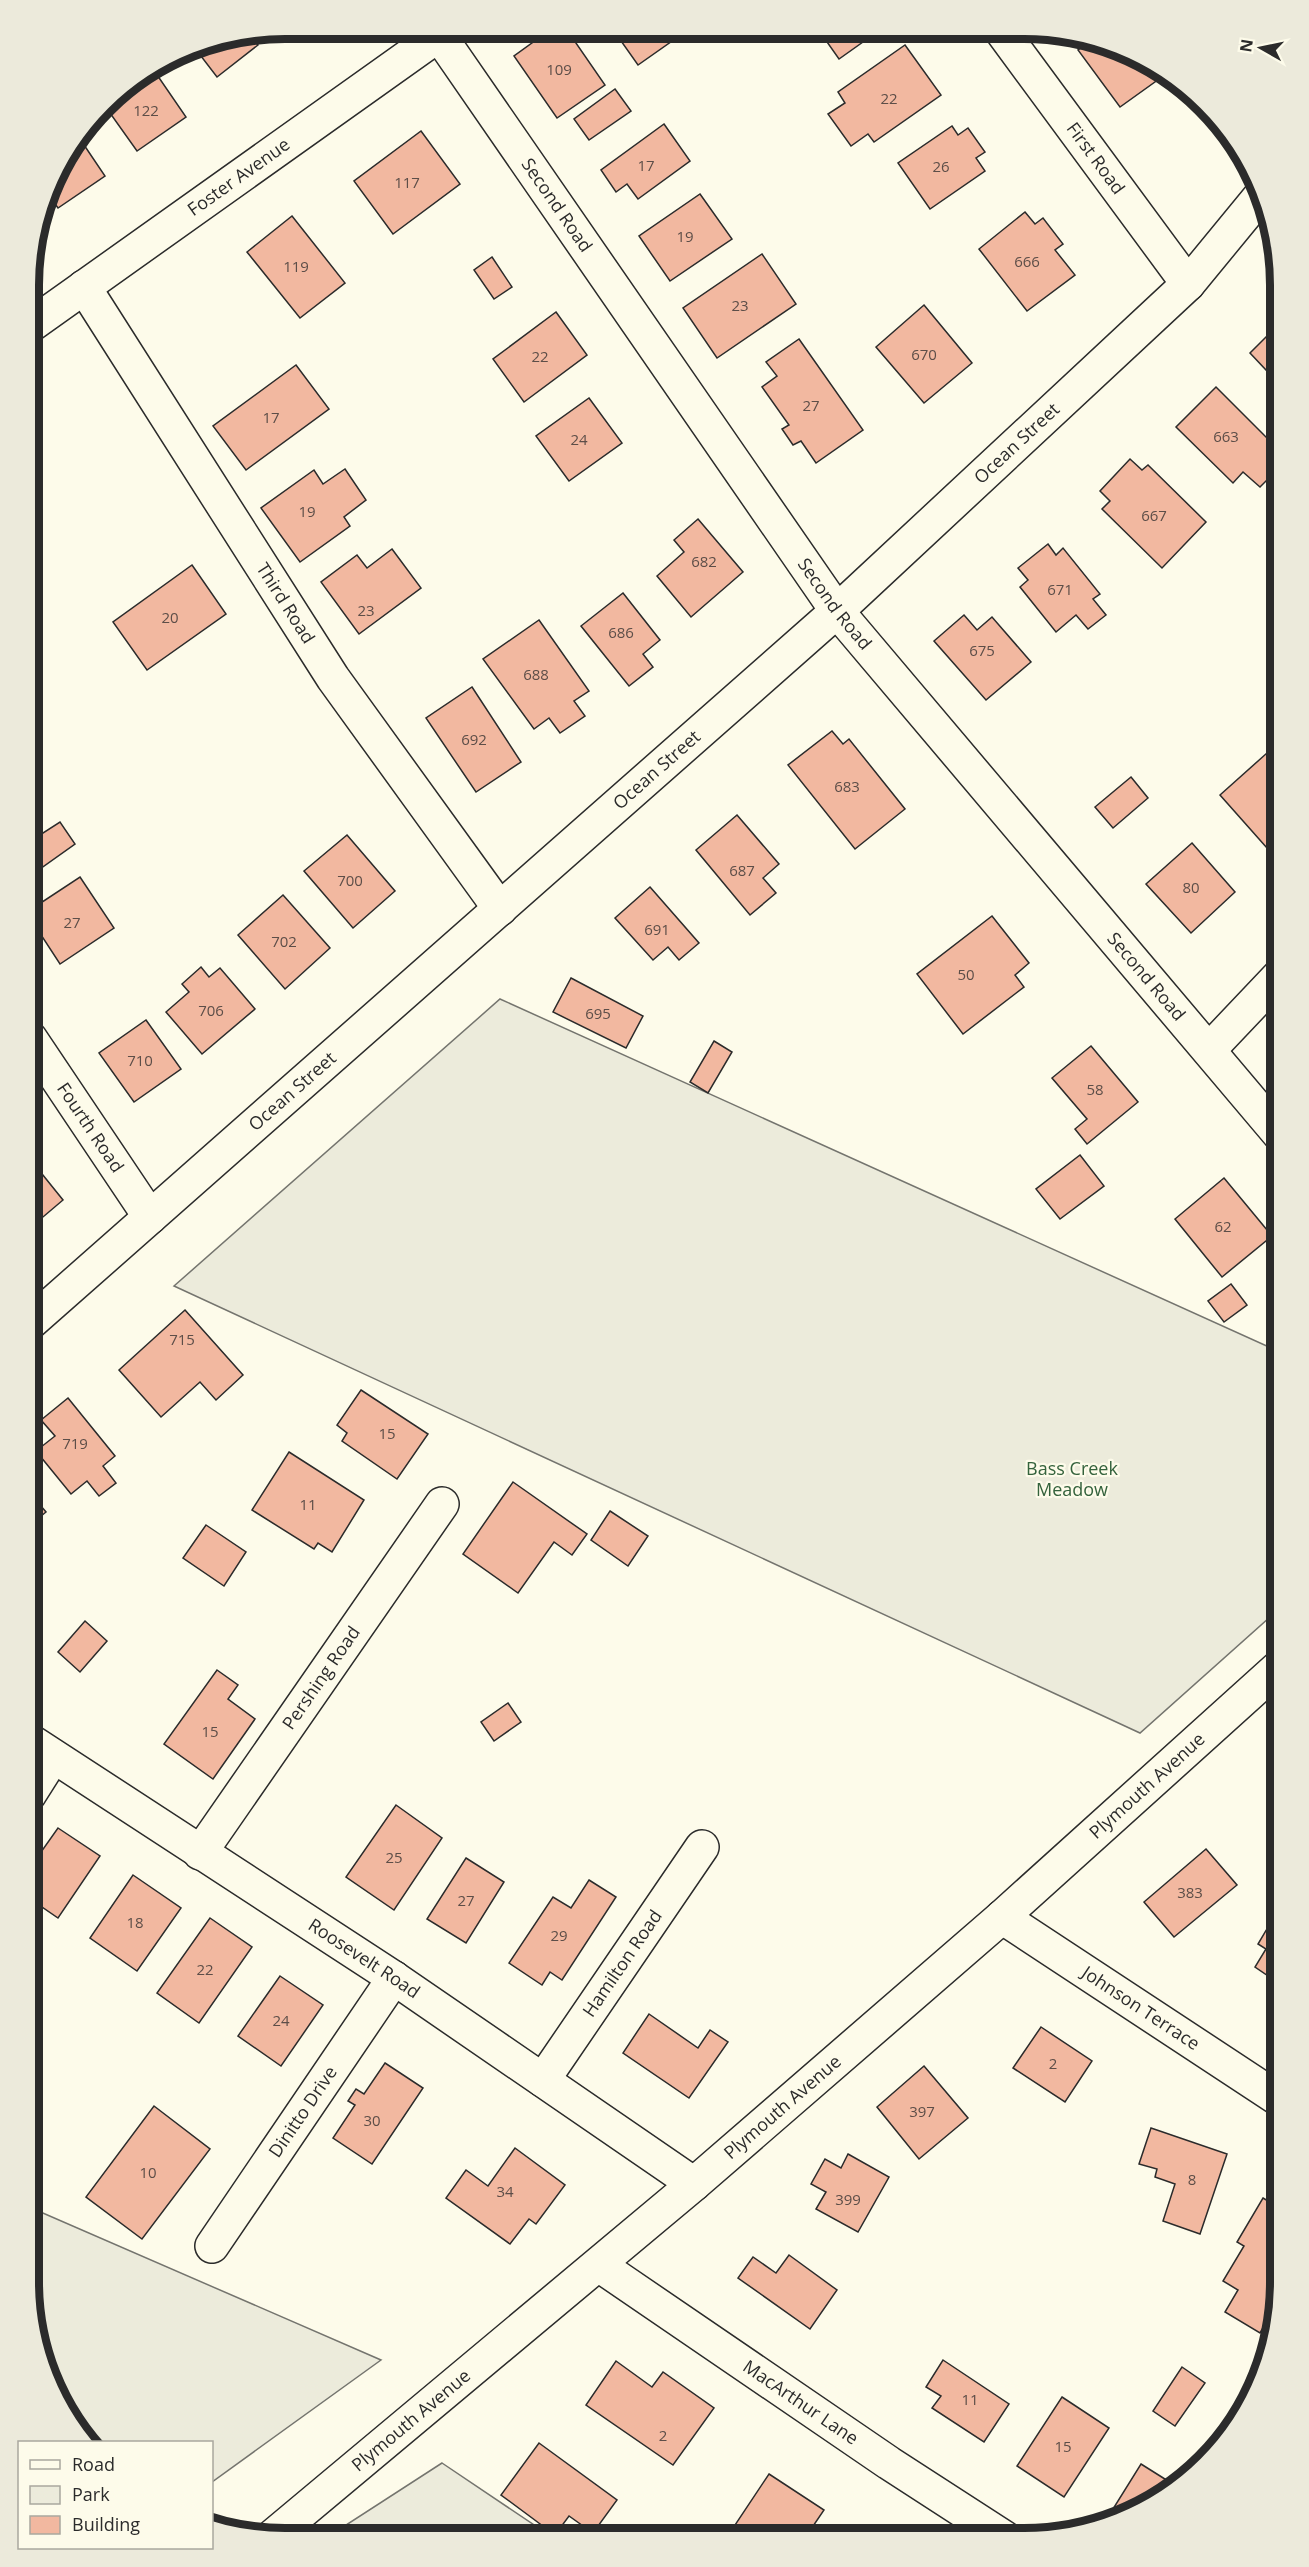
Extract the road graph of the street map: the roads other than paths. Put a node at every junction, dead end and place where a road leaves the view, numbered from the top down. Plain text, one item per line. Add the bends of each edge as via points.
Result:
1 (433, 39) edge
2 (448, 39) edge
3 (1007, 39) edge
4 (1255, 202) edge
5 (1188, 284) junction
6 (84, 287) junction
7 (39, 319) edge
8 (837, 611) junction
9 (500, 909) junction
10 (1270, 986) edge
11 (1209, 1050) junction
12 (39, 1051) edge
13 (1270, 1123) edge
14 (150, 1217) junction
15 (39, 1315) edge
16 (442, 1504) dead end
17 (1270, 1675) edge
18 (41, 1749) edge
19 (702, 1847) dead end
20 (201, 1853) junction
21 (1002, 1917) junction
22 (394, 1978) junction
23 (543, 2080) junction
24 (1270, 2093) edge
25 (694, 2184) junction
26 (212, 2246) dead end
27 (598, 2265) junction
28 (283, 2528) edge
29 (990, 2528) edge

1 - 6 street, Foster Avenue
2 - 8 street, Second Road
3 - 5 street, First Road
4 - 5 street, Ocean Street
5 - 8 street, Ocean Street
6 - 7 street, Foster Avenue
6 - 9 street, Third Road via 333,678
8 - 9 street, Ocean Street
8 - 11 street, Second Road
9 - 14 street, Ocean Street
10 - 11 street
11 - 13 street, Second Road
12 - 14 street, Fourth Road
14 - 15 street, Ocean Street
16 - 20 street, Pershing Road
17 - 21 street, Plymouth Avenue
18 - 20 street, Roosevelt Road
19 - 23 street, Hamilton Road
20 - 22 street, Roosevelt Road
21 - 24 street, Johnson Terrace
21 - 25 street, Plymouth Avenue
22 - 23 street, Roosevelt Road
22 - 26 street, Dinitto Drive
23 - 25 street, Roosevelt Road
25 - 27 street, Plymouth Avenue
27 - 28 street, Plymouth Avenue
27 - 29 street, MacArthur Lane

